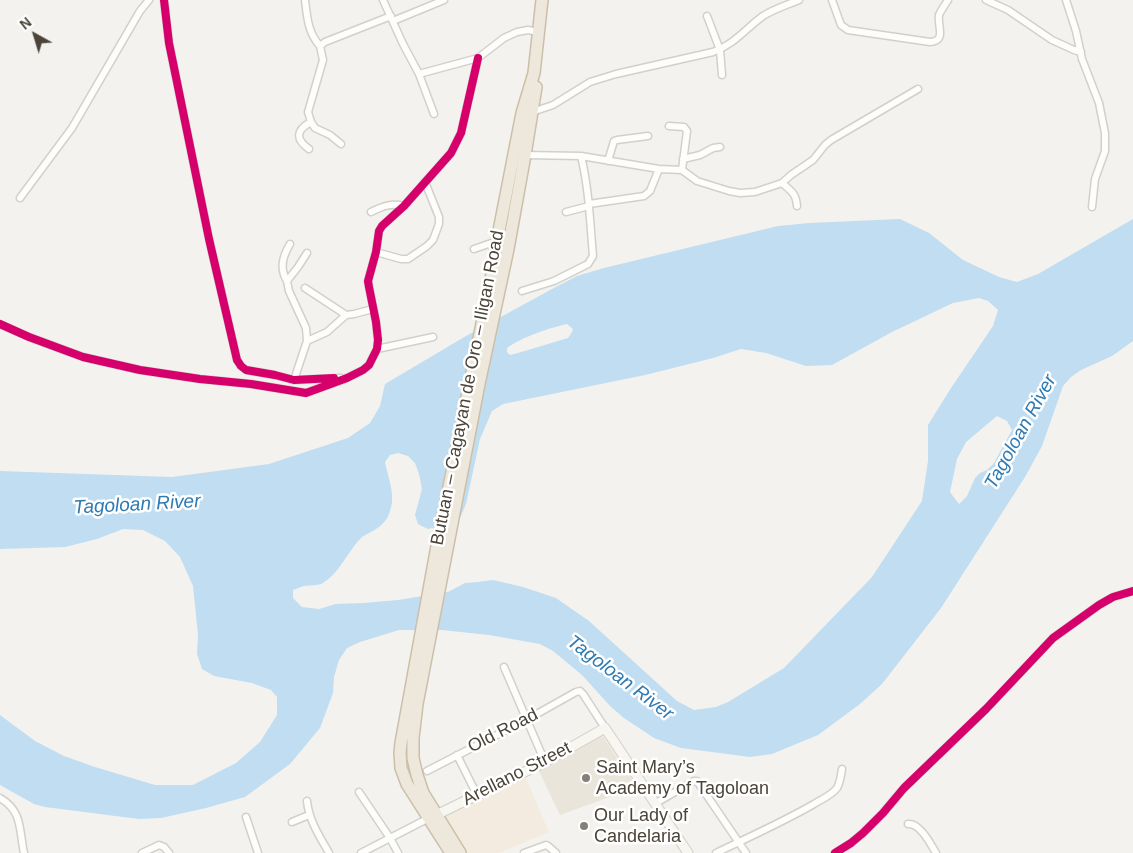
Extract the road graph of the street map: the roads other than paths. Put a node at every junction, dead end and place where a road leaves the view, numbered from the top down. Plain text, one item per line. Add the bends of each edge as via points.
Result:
1 (149, 0) edge
2 (164, 0) edge
3 (305, 0) edge
4 (384, 0) edge
5 (444, 0) edge
6 (542, 0) edge
7 (799, 0) edge
8 (832, 0) edge
9 (948, 0) edge
10 (986, 0) edge
11 (1066, 0) edge
12 (706, 16) dead end
13 (392, 18) junction
14 (539, 32) junction
15 (320, 46) junction
16 (720, 50) junction
17 (1081, 52) junction
18 (478, 58) junction
19 (534, 73) junction
20 (419, 74) junction
21 (722, 75) dead end
22 (918, 89) dead end
23 (532, 112) junction
24 (434, 114) dead end
25 (311, 122) junction
26 (668, 126) dead end
27 (648, 136) dead end
28 (341, 144) dead end
29 (720, 147) dead end
30 (309, 149) dead end
31 (525, 155) junction
32 (581, 156) junction
33 (683, 159) junction
34 (608, 161) junction
35 (659, 169) junction
36 (682, 170) junction
37 (426, 182) junction
38 (782, 183) junction
39 (20, 198) dead end
40 (589, 205) junction
41 (404, 206) junction
42 (797, 206) dead end
43 (1092, 207) dead end
44 (371, 212) dead end
45 (566, 212) dead end
46 (497, 241) junction
47 (290, 244) dead end
48 (474, 249) dead end
49 (376, 252) junction
50 (306, 253) dead end
51 (287, 281) junction
52 (305, 288) dead end
53 (522, 291) dead end
54 (373, 309) junction
55 (346, 315) junction
56 (488, 317) junction
57 (0, 324) edge
58 (432, 337) dead end
59 (307, 341) junction
60 (377, 349) junction
61 (347, 378) junction
62 (294, 380) junction
63 (1133, 591) edge
64 (504, 667) dead end
65 (526, 720) junction
66 (605, 728) junction
67 (457, 755) junction
68 (545, 762) junction
69 (842, 769) dead end
70 (427, 771) dead end
71 (359, 792) dead end
72 (477, 794) junction
73 (0, 798) edge
74 (307, 801) dead end
75 (656, 803) junction
76 (309, 815) junction
77 (433, 816) junction
78 (246, 817) dead end
79 (292, 822) dead end
80 (908, 824) dead end
81 (390, 838) junction
82 (739, 842) junction
83 (24, 853) edge
84 (142, 853) edge
85 (169, 853) edge
86 (258, 853) edge
87 (329, 853) edge
88 (361, 853) edge
89 (398, 853) edge
90 (451, 853) edge
91 (460, 853) edge
92 (524, 853) edge
93 (556, 853) edge
94 (688, 853) edge
95 (716, 853) edge
96 (746, 853) edge
97 (836, 853) edge
98 (936, 853) edge

1 - 39 street via 72,128
2 - 62 street via 169,43 237,360 246,370
3 - 15 street via 311,34
4 - 13 street
5 - 13 street
6 - 14 highway, Butuan – Cagayan de Oro – Iligan Road
7 - 16 street via 764,15
8 - 9 street via 841,25 848,30 930,42 936,41 940,35 940,15
10 - 17 street via 1008,10 1052,40
11 - 17 street
12 - 16 street
13 - 15 street
13 - 20 street
14 - 18 street via 517,32
14 - 19 highway, Butuan – Cagayan de Oro – Iligan Road
15 - 25 street via 323,60 308,112
16 - 21 street
16 - 23 street via 590,82 553,105
17 - 43 street via 1099,103 1106,141 1095,179
18 - 20 street
18 - 37 street via 459,139
19 - 23 highway, Butuan – Cagayan de Oro – Iligan Road via 536,88
19 - 46 highway, Butuan – Cagayan de Oro – Iligan Road via 522,113
20 - 24 street
22 - 38 street via 831,140 813,160
23 - 31 highway, Butuan – Cagayan de Oro – Iligan Road
25 - 28 street
25 - 30 street via 299,133 303,145
26 - 33 street via 686,129
27 - 34 street via 614,141
29 - 33 street
31 - 32 street
31 - 56 highway, Butuan – Cagayan de Oro – Iligan Road via 508,249
32 - 34 street
32 - 40 street
33 - 36 street
34 - 35 street
35 - 36 street
35 - 40 street via 650,191 644,196
36 - 38 street via 697,181 740,193
37 - 41 street
37 - 49 street via 440,216 433,240 408,259
38 - 42 street via 794,194
40 - 45 street
40 - 53 street via 593,256 588,264 554,281
41 - 44 street via 388,205
41 - 49 street via 382,226
46 - 48 street
46 - 56 highway, Butuan – Cagayan de Oro – Iligan Road
47 - 51 street via 282,266
49 - 54 street via 368,281
50 - 51 street
51 - 59 street via 306,328
52 - 55 street
54 - 55 street
54 - 60 street
55 - 59 street via 327,332
56 - 77 highway, Butuan – Cagayan de Oro – Iligan Road via 413,704 414,767
57 - 61 street via 83,357 140,370 306,393
58 - 60 street
59 - 62 street
60 - 61 street via 364,370
61 - 62 street
63 - 97 street via 1099,604 1054,638 870,826
64 - 65 street
65 - 66 street, Old Road via 580,692
65 - 67 street, Old Road
65 - 68 street
66 - 68 street, Arellano Street
66 - 75 street
67 - 70 street, Old Road
67 - 72 street
68 - 72 street, Arellano Street
69 - 82 street via 838,787 831,793
71 - 81 street
72 - 77 street, Arellano Street
73 - 83 street via 17,814
74 - 76 street
75 - 82 street via 697,781
75 - 94 street
76 - 79 street
76 - 87 street
77 - 81 street
77 - 90 highway
77 - 91 highway
78 - 86 street
80 - 98 street via 919,828
81 - 88 street
81 - 89 street
82 - 95 street
82 - 96 street
84 - 85 street via 159,845
92 - 93 street via 546,846

